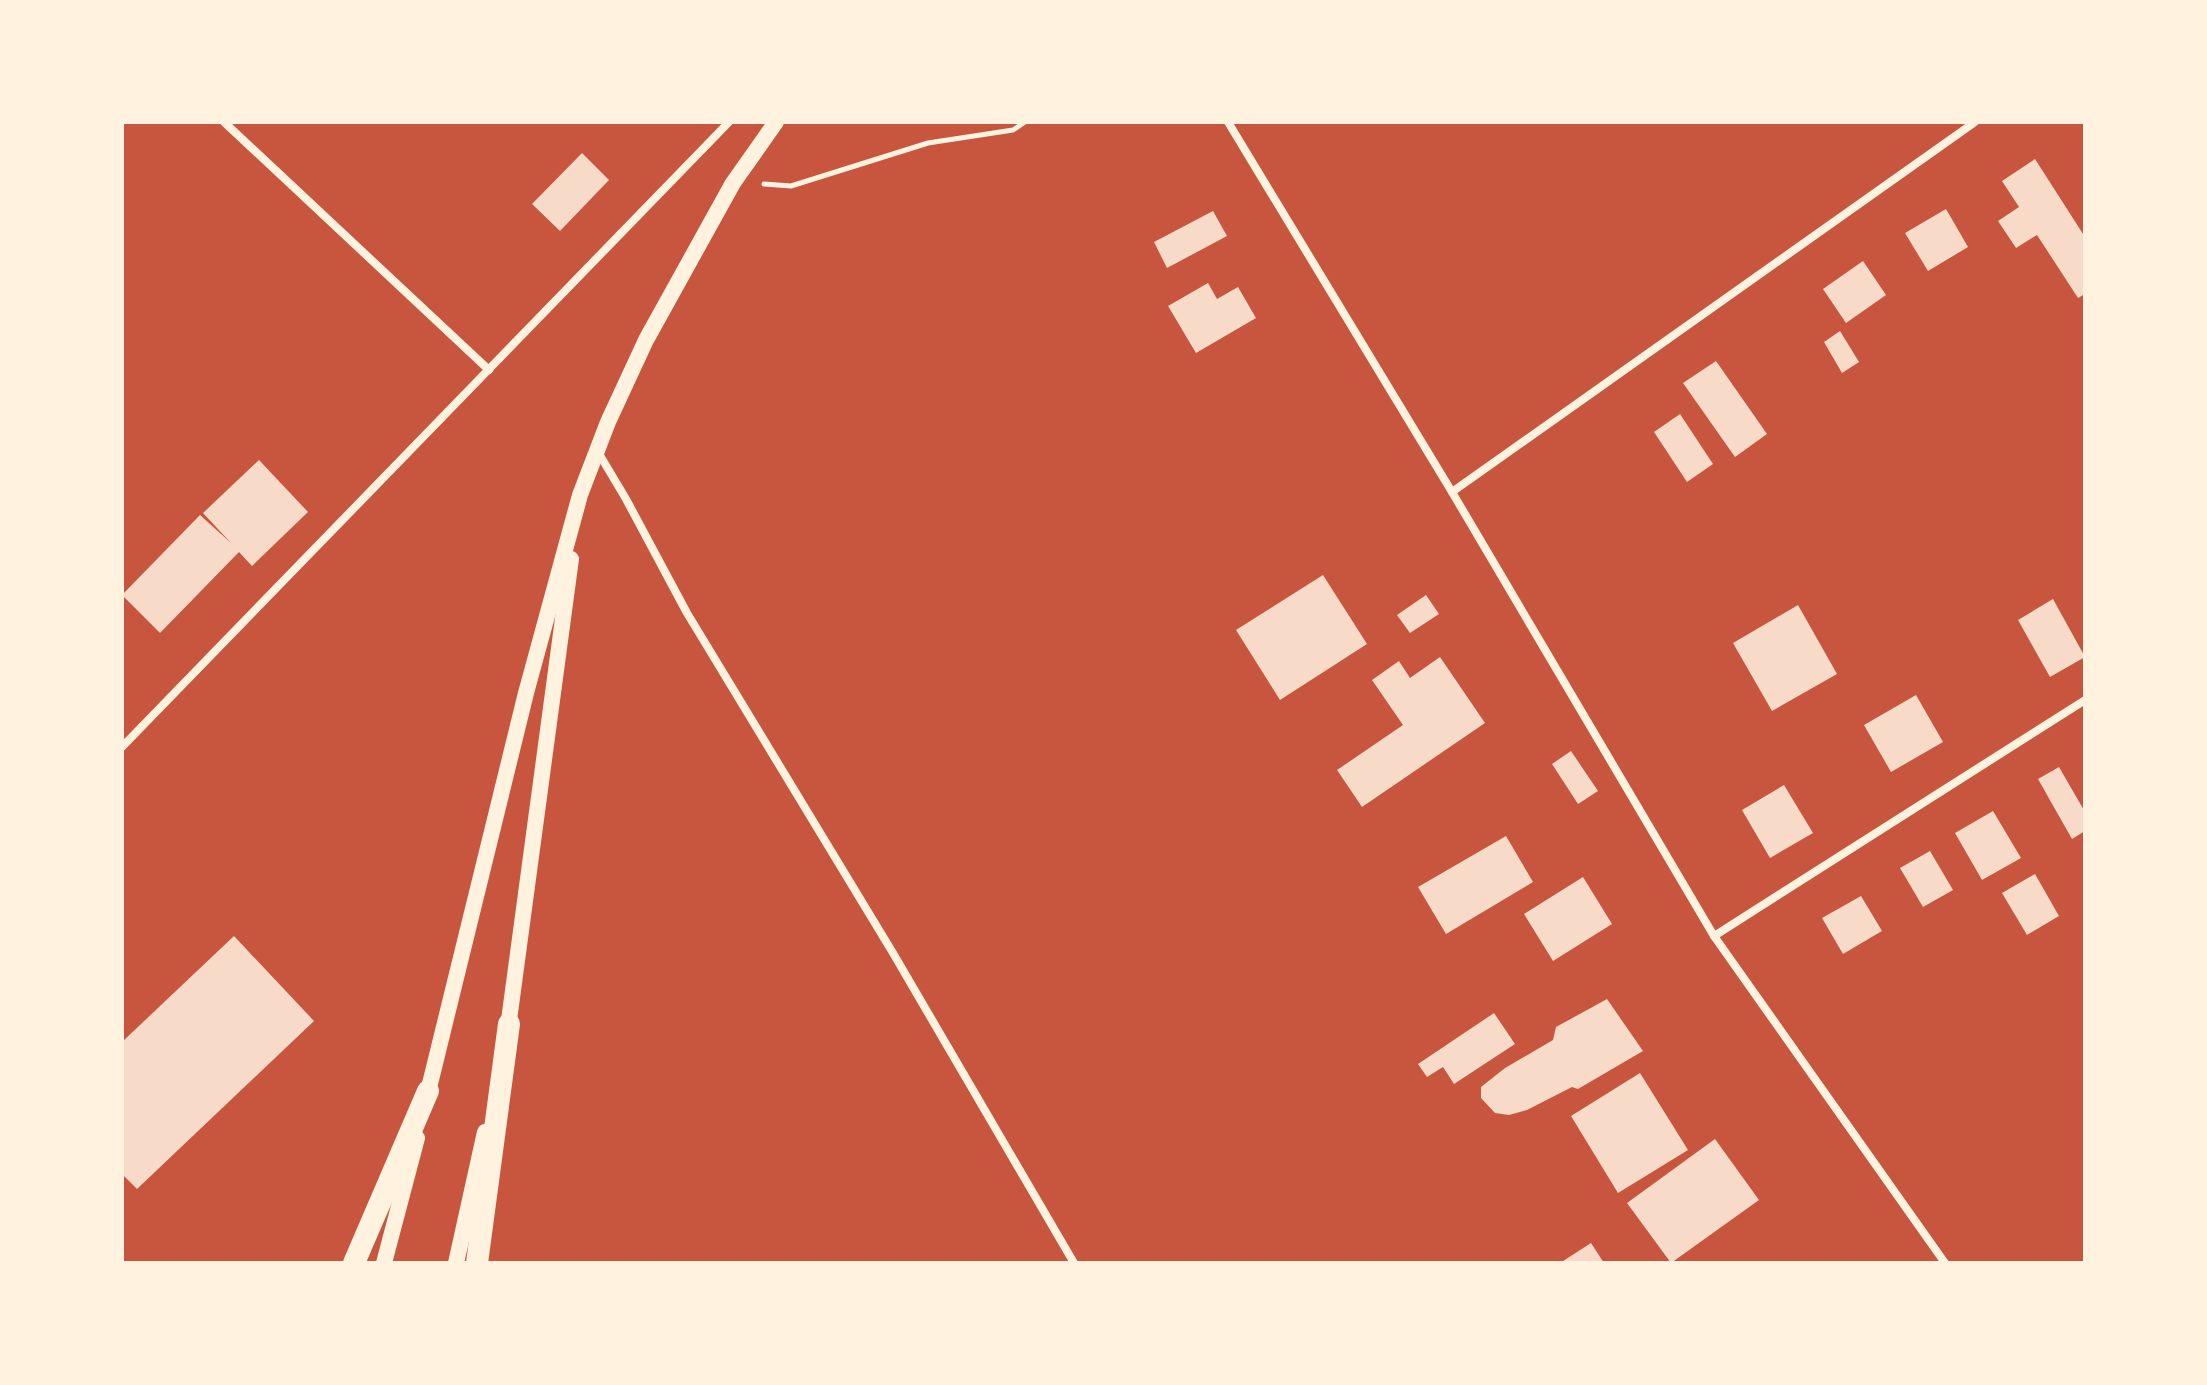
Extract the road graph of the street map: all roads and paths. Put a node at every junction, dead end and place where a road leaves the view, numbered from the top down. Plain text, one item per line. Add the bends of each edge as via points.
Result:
1 (224, 122) edge
2 (729, 122) edge
3 (776, 122) edge
4 (1025, 122) edge
5 (1228, 122) edge
6 (1975, 122) edge
7 (733, 183) junction
8 (489, 370) junction
9 (597, 451) junction
10 (1452, 492) junction
11 (580, 495) junction
12 (2085, 700) edge
13 (122, 747) edge
14 (1714, 936) junction
15 (509, 1024) junction
16 (428, 1091) junction
17 (354, 1263) edge
18 (384, 1263) edge
19 (456, 1263) edge
20 (477, 1263) edge
21 (1074, 1263) edge
22 (1945, 1263) edge

1 - 8 street
2 - 8 street
3 - 7 main road
4 - 7 path via 1013,130 928,143 791,186
5 - 10 street
6 - 10 street
7 - 9 main road via 646,340
8 - 13 street
9 - 11 main road
9 - 21 street via 687,613
10 - 14 street
11 - 15 main road
11 - 16 main road
12 - 14 street
14 - 22 street
15 - 19 main road
15 - 20 highway
16 - 17 highway
16 - 18 main road

